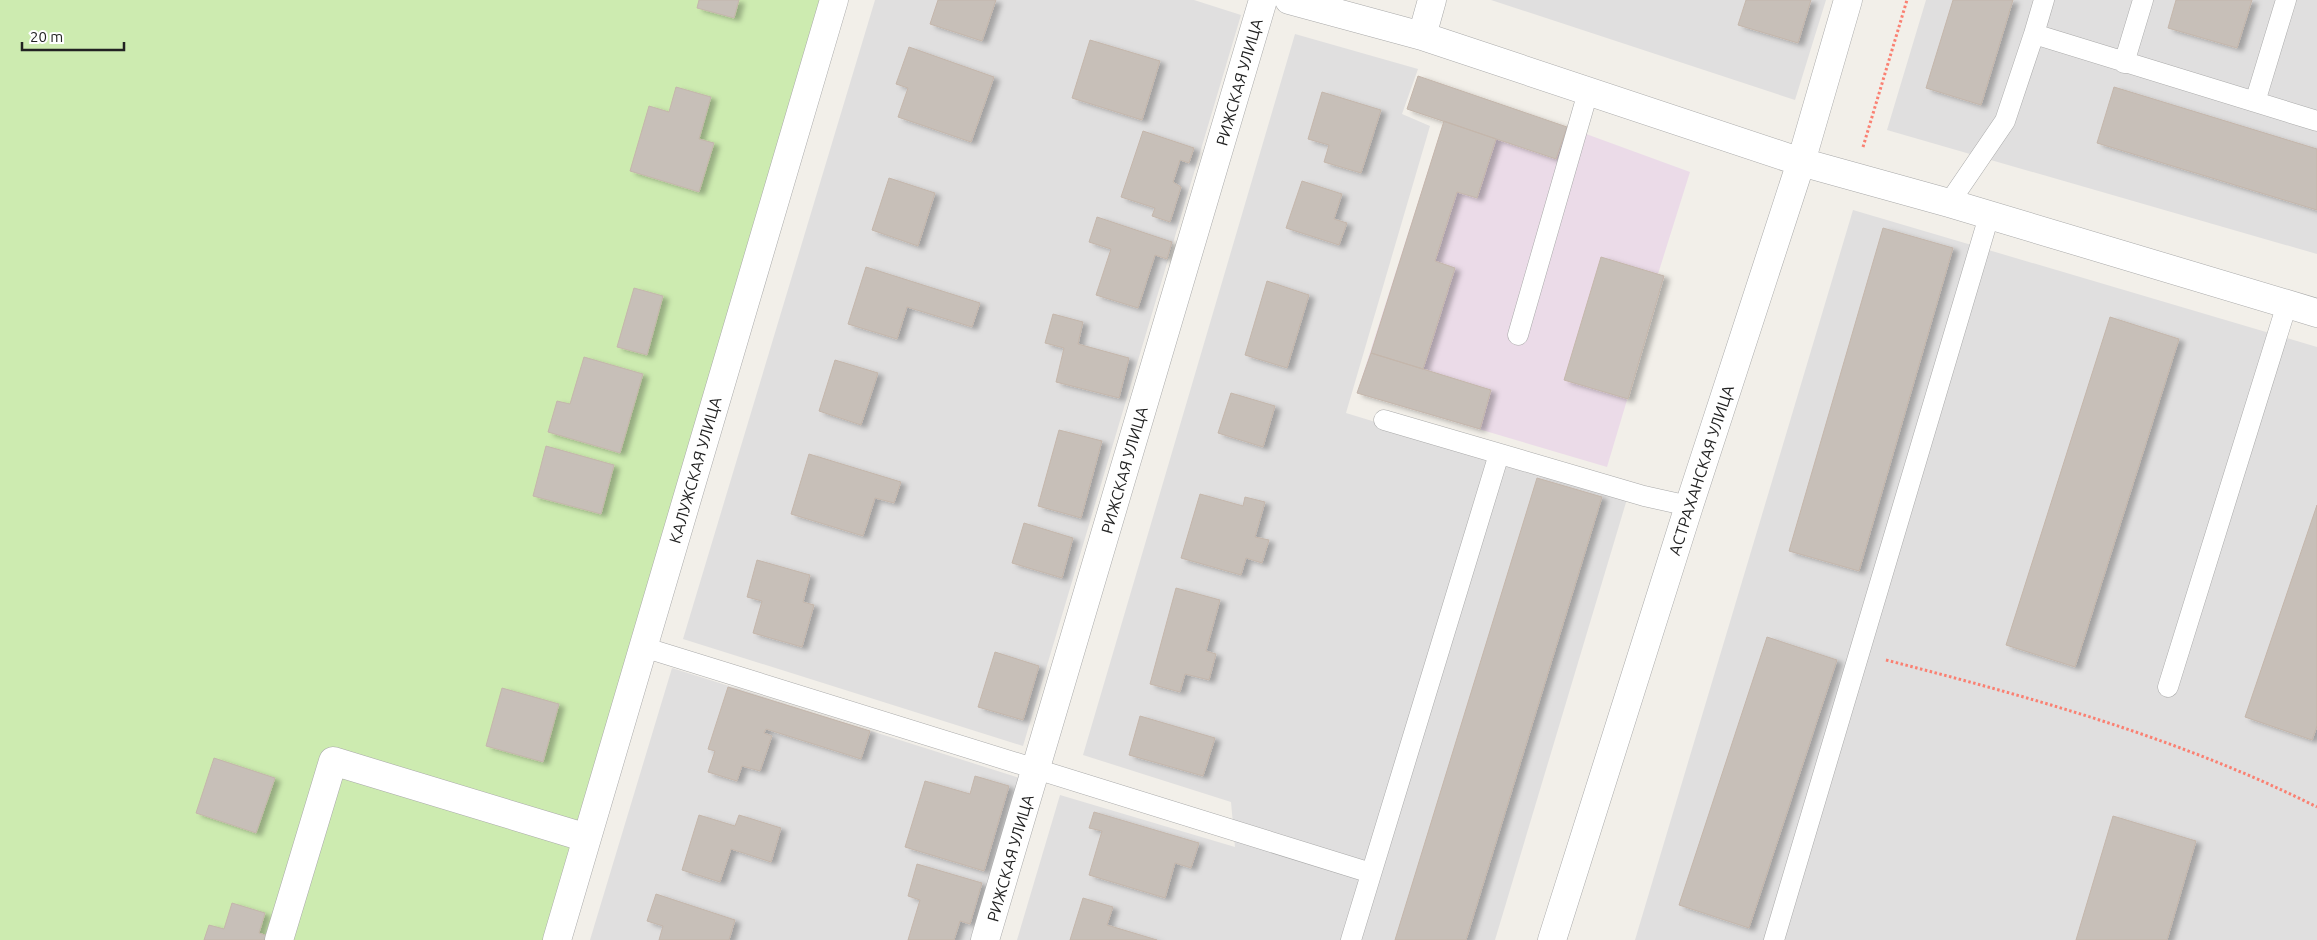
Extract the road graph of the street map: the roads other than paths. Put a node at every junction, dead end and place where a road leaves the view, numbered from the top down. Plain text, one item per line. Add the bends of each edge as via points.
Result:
1 (834, 0) edge
2 (1263, 0) edge
3 (1290, 0) edge
4 (1432, 0) edge
5 (1848, 0) edge
6 (2044, 0) edge
7 (2143, 0) edge
8 (2286, 0) edge
9 (2034, 34) junction
10 (1422, 36) junction
11 (2124, 63) junction
12 (1588, 92) junction
13 (2256, 102) junction
14 (2317, 121) edge
15 (1801, 162) junction
16 (1950, 203) junction
17 (1989, 216) junction
18 (2287, 304) junction
19 (2317, 313) edge
20 (1518, 335) dead end
21 (1384, 420) dead end
22 (1500, 454) junction
23 (1689, 506) junction
24 (643, 647) junction
25 (2168, 687) dead end
26 (1036, 769) junction
27 (587, 838) junction
28 (1371, 873) junction
29 (279, 940) edge
30 (557, 940) edge
31 (985, 940) edge
32 (1351, 940) edge
33 (1552, 940) edge
34 (1774, 940) edge

1 - 24 street, КАЛУЖСКАЯ УЛИЦА
2 - 26 street, РИЖСКАЯ УЛИЦА
3 - 10 street
4 - 10 street
5 - 15 street, АСТРАХАНСКАЯ УЛИЦА
6 - 9 lane
7 - 11 lane
8 - 13 lane
9 - 11 lane
9 - 16 lane via 2005,121
10 - 12 street
11 - 13 lane
12 - 15 street
12 - 20 lane
13 - 14 lane
15 - 16 street
15 - 23 street, АСТРАХАНСКАЯ УЛИЦА
16 - 17 street
17 - 18 street
17 - 34 lane
18 - 19 street
18 - 25 lane
21 - 22 lane
22 - 23 lane
22 - 28 lane
23 - 33 street, АСТРАХАНСКАЯ УЛИЦА
24 - 26 lane
24 - 27 street, КАЛУЖСКАЯ УЛИЦА
26 - 28 lane
26 - 31 street, РИЖСКАЯ УЛИЦА
27 - 29 street via 333,761
27 - 30 street, КАЛУЖСКАЯ УЛИЦА
28 - 32 lane

